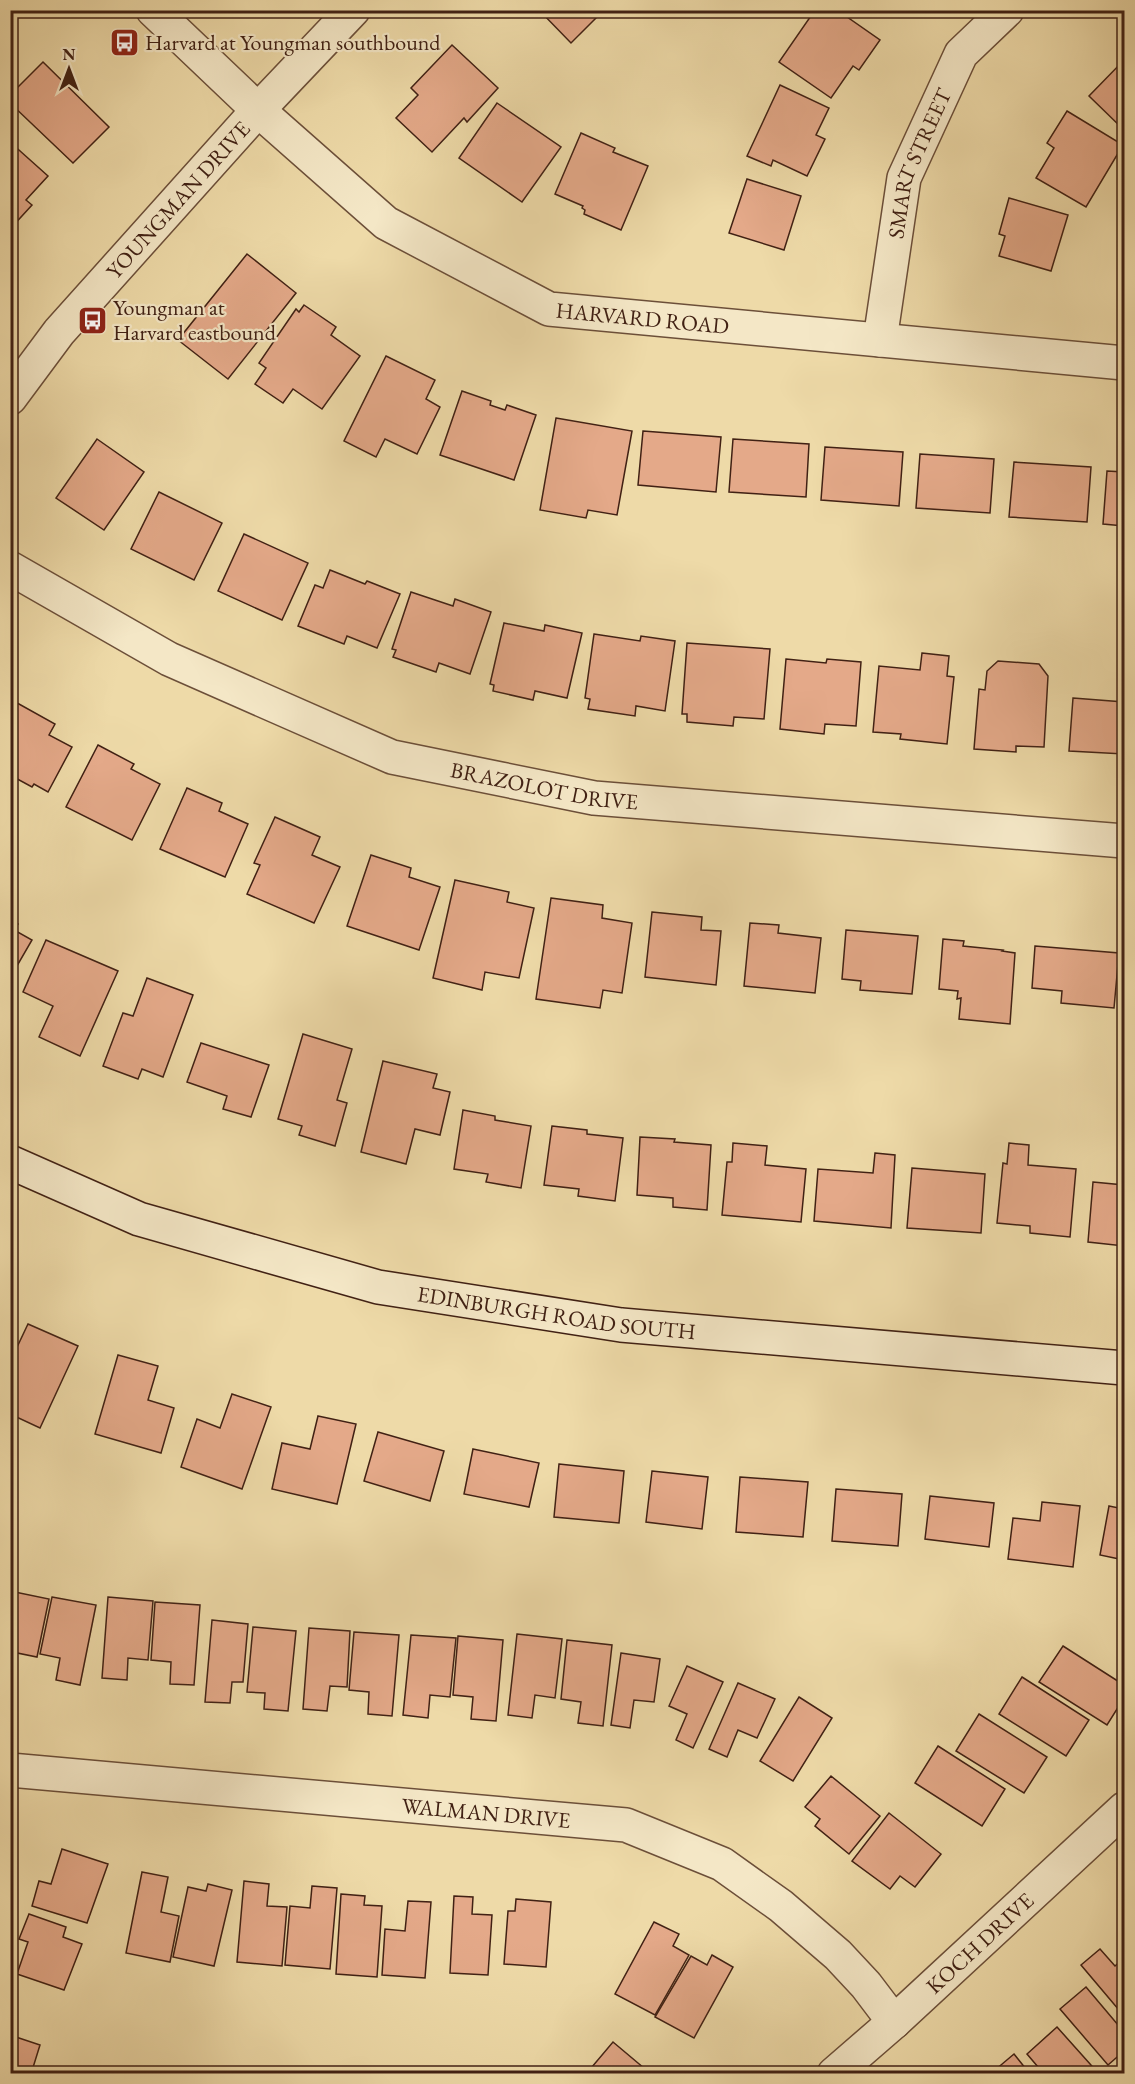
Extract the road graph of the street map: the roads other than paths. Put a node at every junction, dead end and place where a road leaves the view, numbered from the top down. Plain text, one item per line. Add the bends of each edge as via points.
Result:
1 (153, 10) edge
2 (353, 10) edge
3 (1007, 10) edge
4 (258, 110) junction
5 (880, 340) junction
6 (1125, 363) edge
7 (10, 398) edge
8 (10, 568) edge
9 (1125, 841) edge
10 (10, 1162) edge
11 (1125, 1368) edge
12 (10, 1770) edge
13 (1125, 1809) edge
14 (894, 2022) junction
15 (834, 2073) edge

1 - 4 street, HARVARD ROAD
2 - 4 street, YOUNGMAN DRIVE
3 - 5 street, SMART STREET via 961,54 904,178
4 - 5 street, HARVARD ROAD via 386,223 549,309
4 - 7 street, YOUNGMAN DRIVE via 59,332
5 - 6 street, HARVARD ROAD
8 - 9 street, BRAZOLOT DRIVE via 169,659 392,757 594,798
10 - 11 street, EDINBURGH ROAD SOUTH via 139,1218 378,1287 621,1325
12 - 14 street, WALMAN DRIVE via 626,1825 722,1864 782,1906 838,1955
13 - 14 street, KOCH DRIVE
14 - 15 street, KOCH DRIVE

